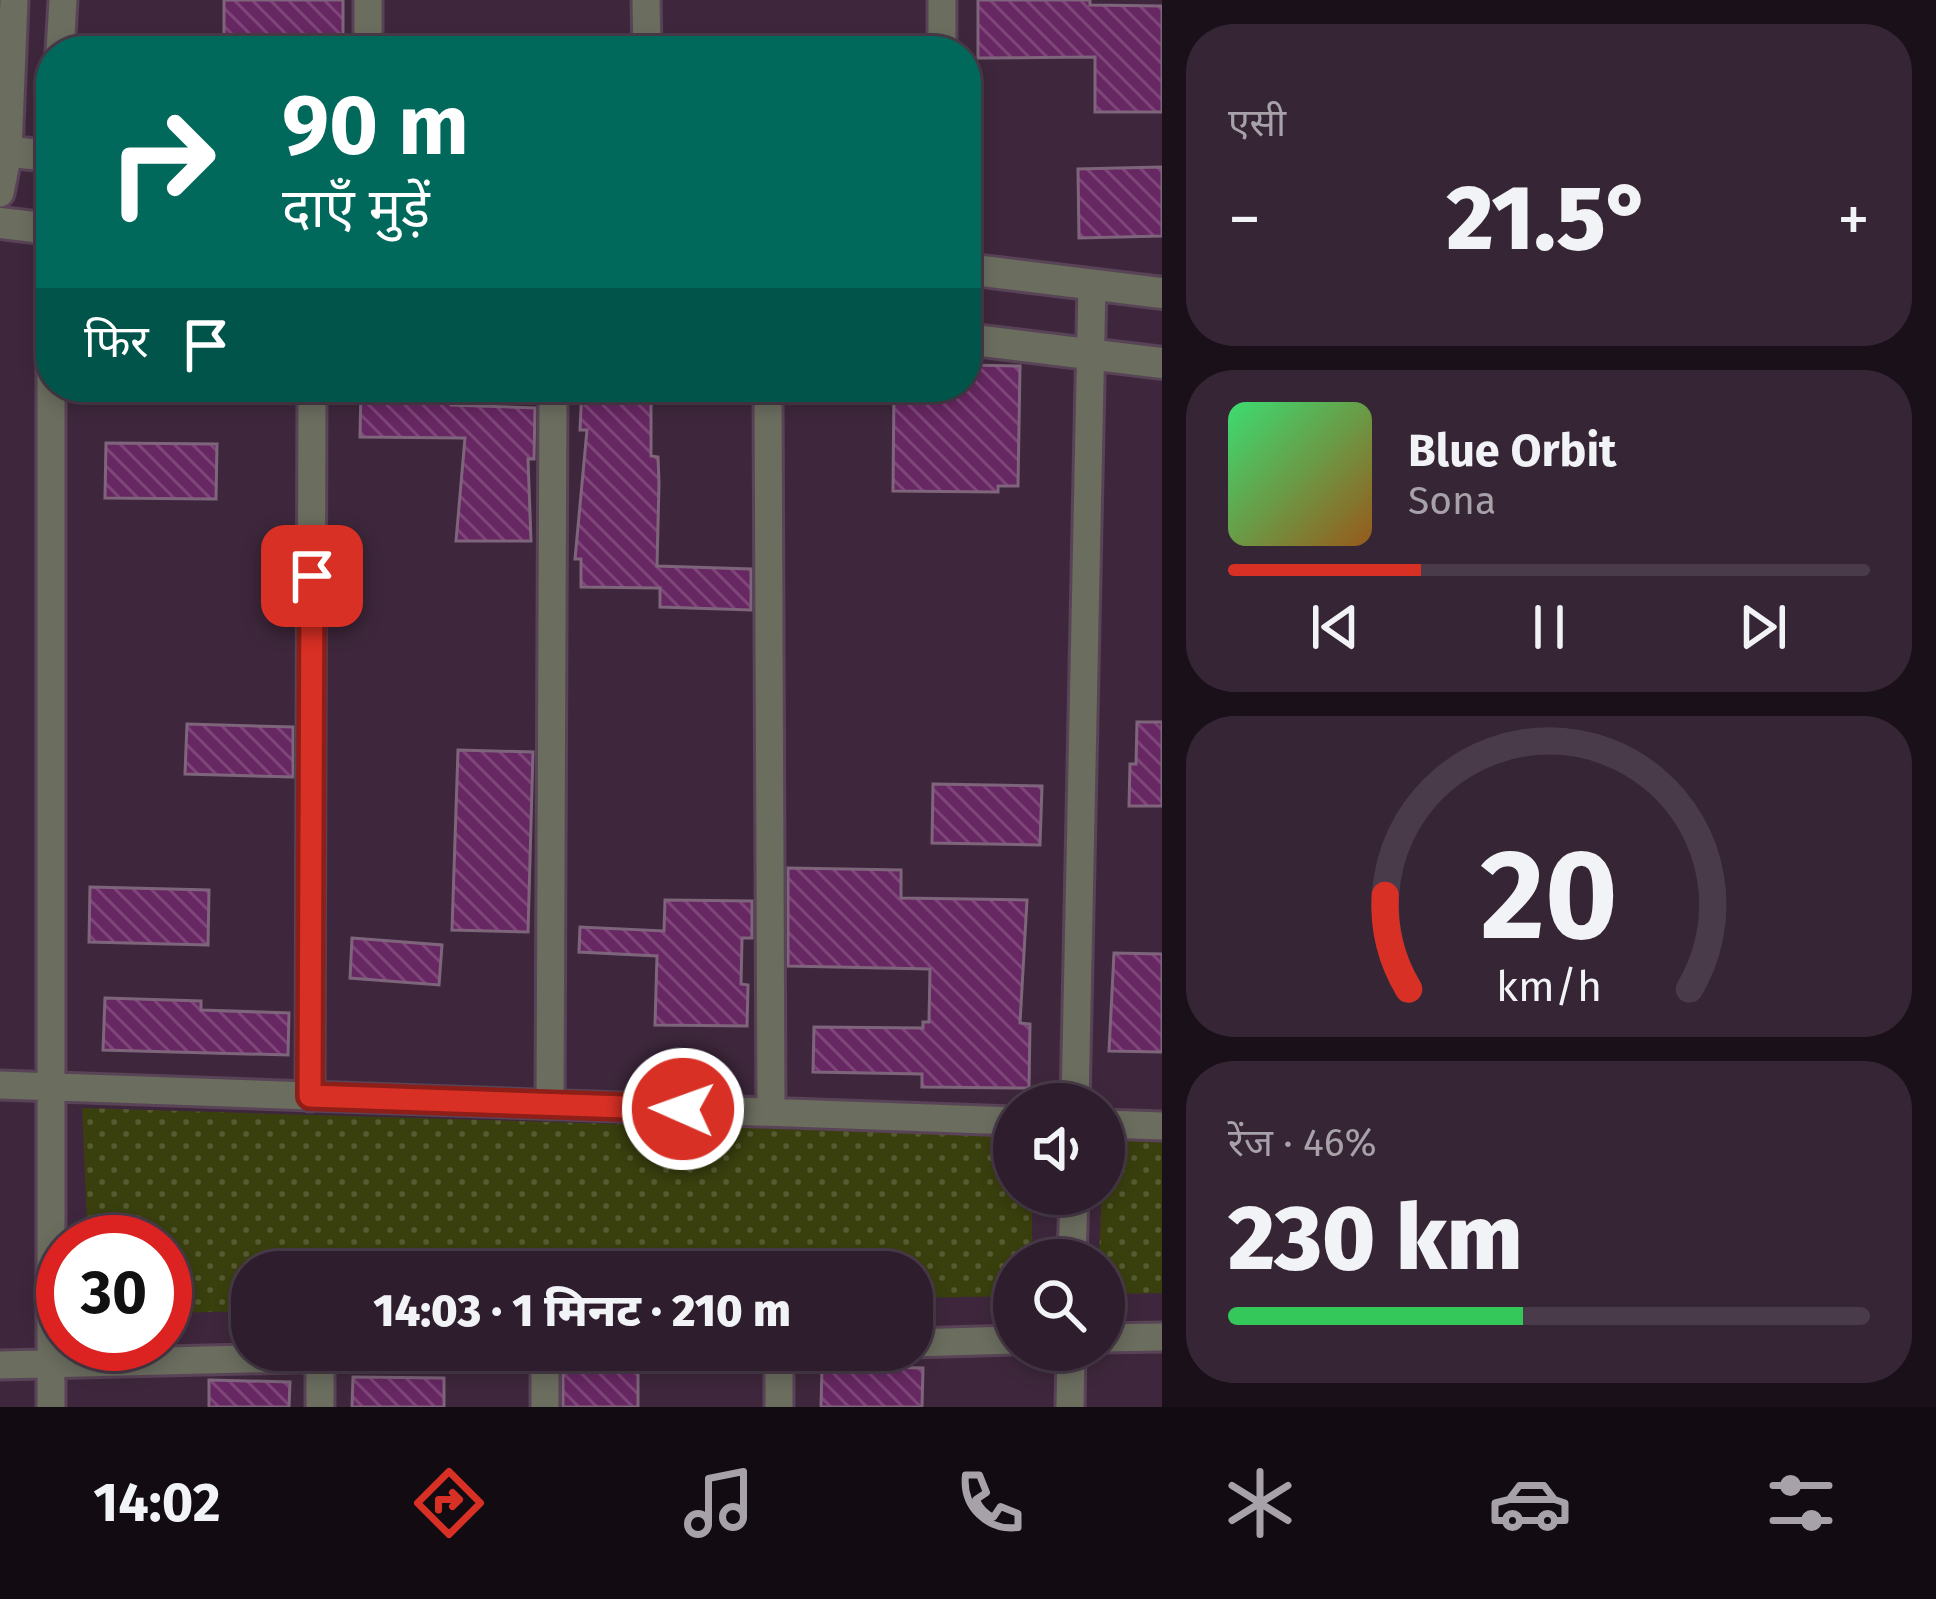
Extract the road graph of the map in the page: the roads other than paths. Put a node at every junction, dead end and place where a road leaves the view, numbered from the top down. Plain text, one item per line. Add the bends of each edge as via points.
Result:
1 (14, 0) edge
2 (63, 0) edge
3 (368, 0) edge
4 (646, 0) edge
5 (942, 0) edge
6 (61, 36) edge
7 (368, 36) edge
8 (647, 36) edge
9 (942, 36) edge
10 (4, 151) edge
11 (36, 154) edge
12 (0, 193) edge
13 (36, 221) edge
14 (0, 223) edge
15 (981, 271) edge
16 (1092, 284) junction
17 (1162, 293) edge
18 (981, 341) edge
19 (1089, 354) junction
20 (1162, 363) edge
21 (50, 402) edge
22 (312, 402) edge
23 (553, 402) edge
24 (768, 402) edge
25 (1076, 1083) edge
26 (0, 1085) edge
27 (51, 1087) junction
28 (310, 1096) junction
29 (550, 1105) junction
30 (771, 1112) junction
31 (993, 1120) edge
32 (1125, 1125) edge
33 (1162, 1126) edge
34 (51, 1215) edge
35 (1162, 1337) edge
36 (1125, 1338) edge
37 (993, 1341) edge
38 (933, 1342) edge
39 (231, 1359) edge
40 (192, 1360) edge
41 (36, 1364) edge
42 (0, 1365) edge
43 (51, 1371) edge
44 (320, 1371) edge
45 (545, 1371) edge
46 (779, 1371) edge
47 (1071, 1371) edge
48 (51, 1407) edge
49 (320, 1407) edge
50 (545, 1407) edge
51 (779, 1407) edge
52 (1070, 1407) edge

1 - 10 street
2 - 6 street
3 - 7 street
4 - 8 street
5 - 9 street
10 - 11 street
10 - 12 street
13 - 14 street
15 - 16 street
16 - 17 street
16 - 19 street
18 - 19 street
19 - 20 street
19 - 25 street
21 - 27 street
22 - 28 street
23 - 29 street
24 - 30 street
26 - 27 street
27 - 28 street
27 - 34 street
28 - 29 street
29 - 30 street
30 - 31 street
32 - 33 street
35 - 36 street
37 - 38 street
39 - 40 street
41 - 42 street
43 - 48 street
44 - 49 street
45 - 50 street
46 - 51 street
47 - 52 street

